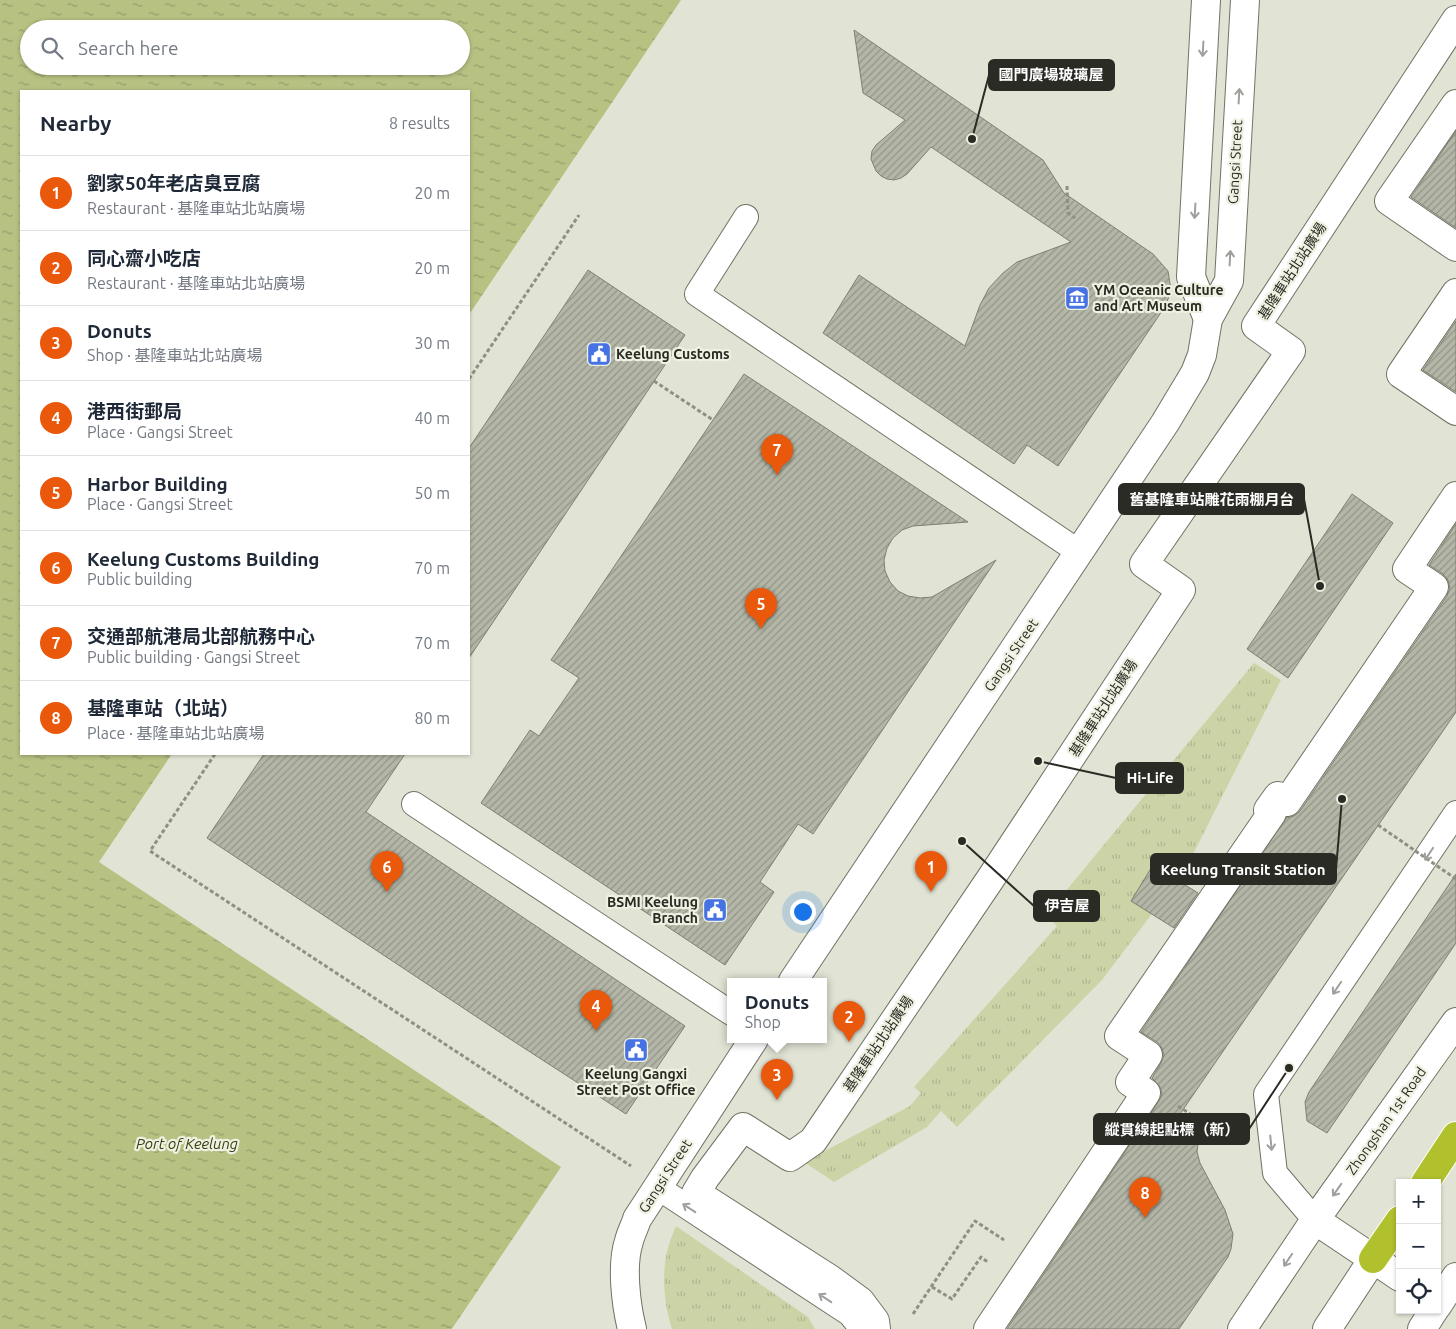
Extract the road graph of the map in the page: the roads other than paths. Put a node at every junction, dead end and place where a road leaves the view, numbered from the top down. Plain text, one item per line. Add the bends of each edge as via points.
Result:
1 (1206, 0) edge
2 (1245, 0) edge
3 (1456, 20) edge
4 (1456, 104) edge
5 (746, 218) dead end
6 (1456, 248) edge
7 (1456, 293) edge
8 (1208, 319) junction
9 (1456, 411) edge
10 (1456, 496) edge
11 (1079, 552) junction
12 (414, 804) dead end
13 (1456, 813) edge
14 (795, 978) edge
15 (727, 1011) edge
16 (1456, 1022) edge
17 (751, 1043) edge
18 (1456, 1136) edge
19 (1428, 1179) edge
20 (657, 1187) junction
21 (1316, 1220) junction
22 (1397, 1224) edge
23 (1373, 1260) junction
24 (1396, 1274) edge
25 (1456, 1277) edge
26 (1441, 1300) edge
27 (1432, 1314) edge
28 (632, 1329) edge
29 (862, 1329) edge
30 (876, 1329) edge
31 (988, 1329) edge
32 (1242, 1329) edge
33 (1327, 1329) edge
34 (1422, 1329) edge

1 -> 8 street via 1191,277
8 -> 2 street, Gangsi Street via 1228,282
3 - 30 street, 基隆車站北站廣場 via 1256,326 1291,351 1144,564 1182,590 813,1141 790,1157 743,1127 696,1193 860,1300 875,1321
4 - 6 street via 1389,202
5 - 11 lane via 697,294
7 - 9 street via 1401,374
8 - 11 street, Gangsi Street via 1202,355 1188,386
10 - 31 street via 1406,569 1434,587 1287,802 1278,796 1268,810 1272,813 1119,1036 1148,1055 1130,1082 1146,1093
11 - 14 street, Gangsi Street
12 - 15 lane
13 -> 21 lane via 1266,1094 1275,1173
16 -> 21 street, Zhongshan 1st Road
17 - 20 street, Gangsi Street
18 - 19 highway
20 - 28 street, Gangsi Street via 628,1242 626,1294
29 -> 20 lane via 850,1314
21 - 23 street
21 -> 32 street, Zhongshan 1st Road
22 - 23 highway
23 - 24 street
23 - 33 street
25 - 26 street
27 - 34 street

